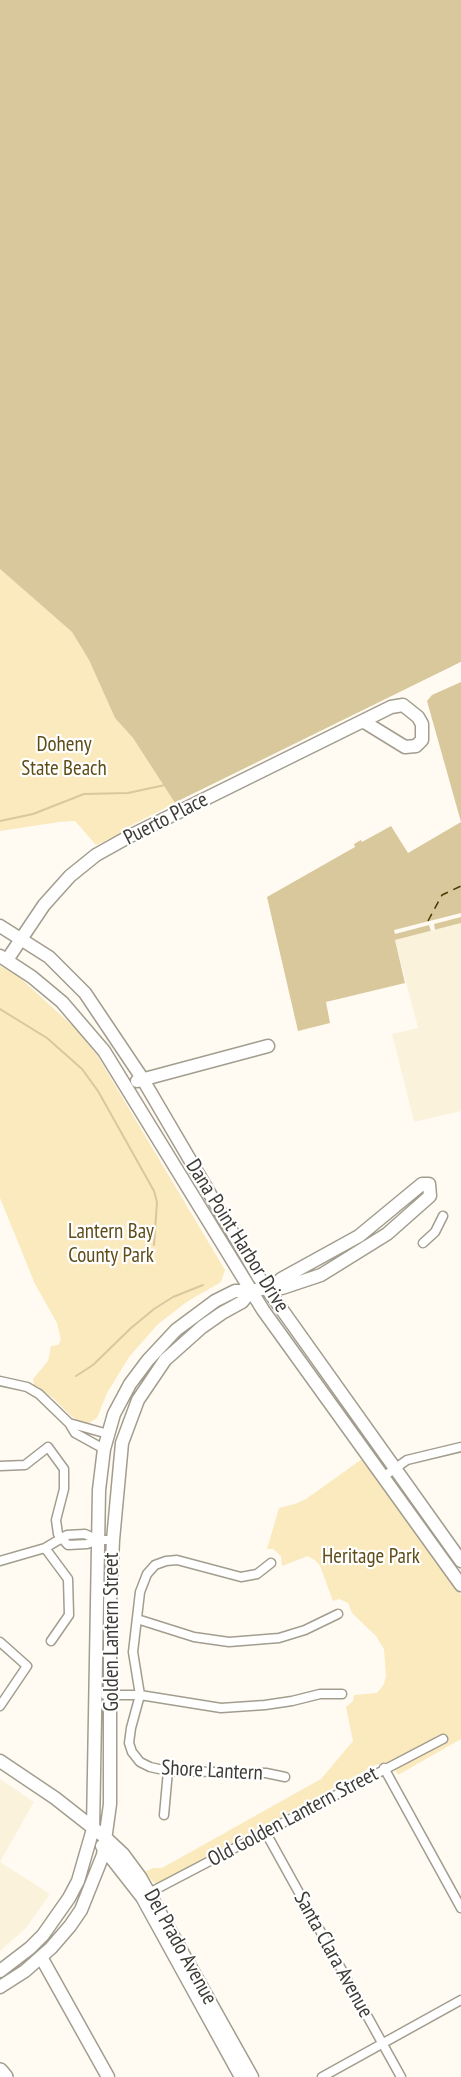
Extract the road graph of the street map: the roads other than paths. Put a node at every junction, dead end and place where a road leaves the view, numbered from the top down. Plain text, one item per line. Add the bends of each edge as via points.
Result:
1 (362, 722) junction
2 (0, 926) edge
3 (21, 938) junction
4 (3, 958) edge
5 (268, 1046) dead end
6 (142, 1078) junction
7 (128, 1086) junction
8 (443, 1216) dead end
9 (357, 1237) junction
10 (423, 1243) dead end
11 (363, 1249) junction
12 (271, 1287) junction
13 (251, 1291) junction
14 (0, 1381) edge
15 (130, 1384) junction
16 (133, 1413) junction
17 (69, 1423) junction
18 (108, 1434) junction
19 (461, 1447) edge
20 (104, 1449) junction
21 (0, 1466) edge
22 (395, 1468) junction
23 (383, 1477) junction
24 (64, 1537) junction
25 (98, 1540) junction
26 (113, 1540) junction
27 (45, 1548) junction
28 (0, 1561) edge
29 (461, 1561) edge
30 (271, 1563) dead end
31 (461, 1585) edge
32 (338, 1614) dead end
33 (137, 1619) junction
34 (51, 1641) dead end
35 (0, 1642) edge
36 (342, 1694) dead end
37 (96, 1695) junction
38 (111, 1695) junction
39 (140, 1695) junction
40 (0, 1706) edge
41 (443, 1738) dead end
42 (0, 1761) edge
43 (384, 1768) junction
44 (168, 1770) junction
45 (285, 1777) dead end
46 (164, 1815) dead end
47 (93, 1829) junction
48 (266, 1833) junction
49 (105, 1844) junction
50 (146, 1895) junction
51 (461, 1908) edge
52 (41, 1957) junction
53 (0, 1971) edge
54 (0, 1988) edge
55 (461, 2000) edge
56 (382, 2044) junction
57 (0, 2072) edge
58 (5, 2077) edge
59 (108, 2077) edge
60 (241, 2077) edge
61 (252, 2077) edge
62 (322, 2077) edge
63 (400, 2077) edge

1 - 1 main road, Puerto Place via 405,747 416,746 422,740 422,724 403,705
1 - 3 main road, Puerto Place via 96,855 63,883
2 - 3 main road, Dana Point Harbor Drive
3 - 4 main road, Puerto Place
3 - 6 main road, Dana Point Harbor Drive via 49,957 85,993
4 - 7 main road, Dana Point Harbor Drive via 62,1002
5 - 6 main road
6 - 7 main road
6 - 12 main road, Dana Point Harbor Drive
7 - 13 main road, Dana Point Harbor Drive
8 - 10 street via 435,1232
9 - 11 main road
9 - 11 main road, Golden Lantern Street via 422,1184 429,1184 430,1196 387,1234
9 - 12 main road
11 - 12 main road, Golden Lantern Street via 321,1275 282,1288
12 - 13 main road, Golden Lantern Street
12 - 22 main road, Dana Point Harbor Drive
13 - 15 main road, Golden Lantern Street via 235,1291 194,1316 161,1345
13 - 16 main road, Golden Lantern Street via 165,1360
13 - 23 main road, Dana Point Harbor Drive
14 - 17 street via 39,1394
15 - 16 main road
15 - 18 main road, Golden Lantern Street
16 - 26 main road, Golden Lantern Street via 122,1443
17 - 18 street
17 - 20 street via 75,1433
18 - 20 main road, Golden Lantern Street
19 - 22 street via 407,1460
20 - 25 main road, Golden Lantern Street
21 - 24 street via 25,1465 48,1447 64,1469 56,1527
22 - 23 street
22 - 29 main road, Dana Point Harbor Drive
23 - 31 main road, Dana Point Harbor Drive
24 - 25 street via 68,1545
24 - 27 street
25 - 26 street
25 - 37 main road, Golden Lantern Street
26 - 38 main road, Golden Lantern Street
27 - 28 street
27 - 34 street via 68,1579 69,1615
30 - 33 street via 257,1574 241,1577 177,1560 155,1565 143,1582
32 - 33 street via 279,1638 229,1642 194,1637
33 - 39 street via 133,1652
35 - 40 street via 27,1666
36 - 39 street via 220,1708
37 - 38 street
37 - 47 main road, Golden Lantern Street
38 - 39 street
38 - 49 main road, Golden Lantern Street via 110,1804
39 - 44 street, Shore Lantern via 131,1728 132,1752 140,1762
41 - 43 street, Old Golden Lantern Street
42 - 47 main road, Del Prado Avenue
43 - 48 street, Old Golden Lantern Street
43 - 51 street
44 - 45 street, Shore Lantern
44 - 46 street
47 - 49 main road, Del Prado Avenue
47 - 53 main road, Golden Lantern Street via 69,1898 43,1935
48 - 50 street, Old Golden Lantern Street
48 - 56 street, Santa Clara Avenue
49 - 50 main road, Del Prado Avenue via 113,1859
49 - 52 main road, Golden Lantern Street via 81,1910
50 - 60 main road, Del Prado Avenue
50 - 61 main road, Del Prado Avenue
52 - 54 main road, Golden Lantern Street
52 - 59 main road
55 - 56 street
56 - 62 street
56 - 63 street, Santa Clara Avenue
57 - 58 highway

